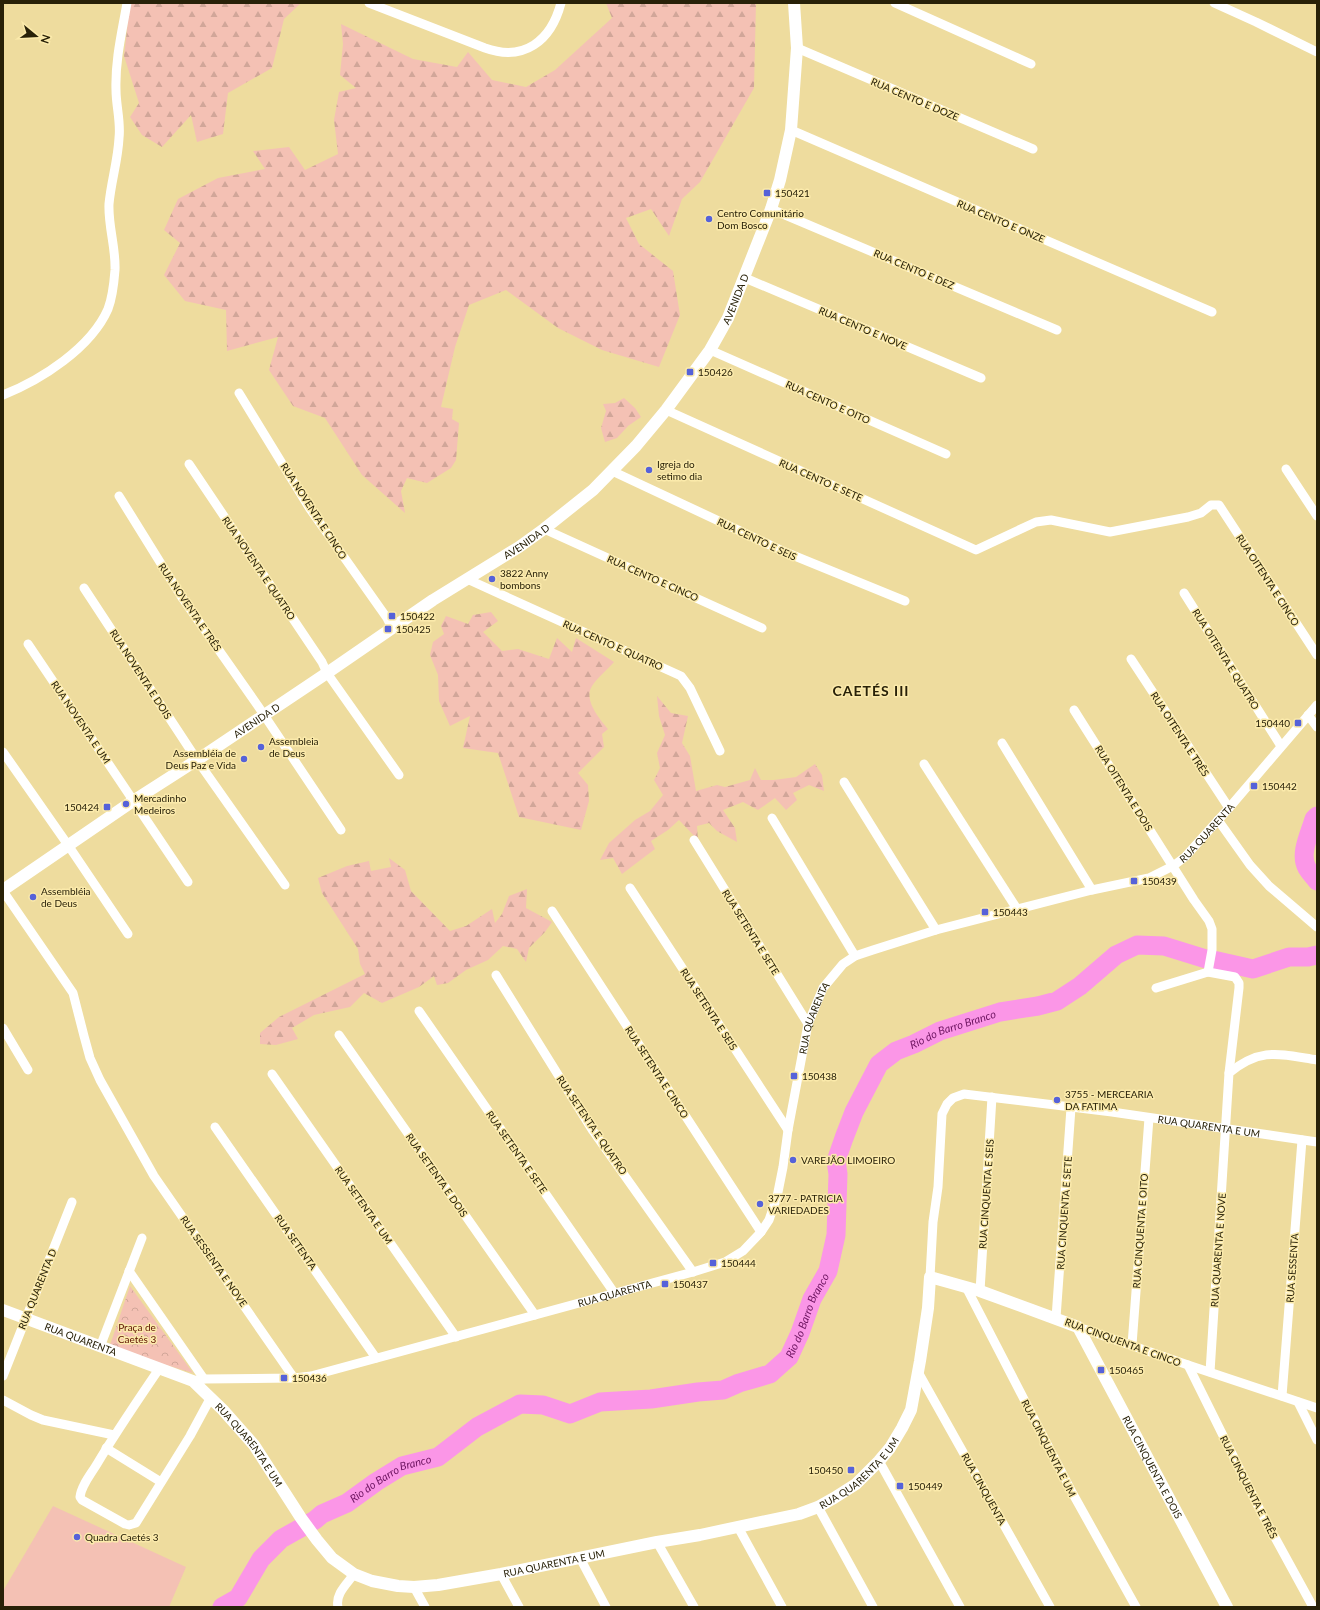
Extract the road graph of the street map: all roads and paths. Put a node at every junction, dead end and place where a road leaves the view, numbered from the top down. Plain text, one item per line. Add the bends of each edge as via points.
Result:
1 (127, 3) edge
2 (369, 3) edge
3 (561, 3) edge
4 (794, 3) edge
5 (895, 3) edge
6 (1214, 3) edge
7 (797, 48) junction
8 (1317, 52) edge
9 (1030, 64) dead end
10 (791, 130) junction
11 (1033, 149) dead end
12 (771, 209) junction
13 (744, 278) junction
14 (1212, 312) dead end
15 (1057, 330) dead end
16 (710, 350) junction
17 (981, 378) dead end
18 (239, 393) dead end
19 (3, 395) edge
20 (666, 410) junction
21 (946, 454) dead end
22 (189, 464) dead end
23 (1286, 469) dead end
24 (612, 471) junction
25 (119, 496) dead end
26 (1219, 505) joint
27 (1317, 516) edge
28 (544, 529) junction
29 (467, 579) junction
30 (84, 588) dead end
31 (1184, 593) dead end
32 (905, 600) dead end
33 (392, 628) junction
34 (762, 628) dead end
35 (28, 644) dead end
36 (1317, 655) edge
37 (1131, 659) dead end
38 (327, 673) junction
39 (1317, 705) edge
40 (1074, 710) dead end
41 (1308, 715) junction
42 (263, 716) junction
43 (1317, 727) edge
44 (1002, 743) dead end
45 (1281, 746) junction
46 (720, 751) dead end
47 (3, 752) edge
48 (197, 760) junction
49 (924, 764) dead end
50 (399, 775) dead end
51 (844, 782) dead end
52 (133, 801) junction
53 (1229, 808) junction
54 (772, 818) dead end
55 (1218, 820) junction
56 (341, 830) dead end
57 (694, 840) dead end
58 (68, 845) junction
59 (1173, 866) junction
60 (188, 882) dead end
61 (284, 884) dead end
62 (630, 888) dead end
63 (1092, 890) junction
64 (3, 891) edge
65 (1017, 909) junction
66 (552, 911) dead end
67 (1317, 927) edge
68 (936, 930) junction
69 (128, 934) dead end
70 (855, 956) junction
71 (1208, 972) junction
72 (496, 975) dead end
73 (1156, 988) dead end
74 (419, 1011) dead end
75 (808, 1024) junction
76 (3, 1028) edge
77 (339, 1035) dead end
78 (1317, 1060) edge
79 (28, 1070) dead end
80 (1229, 1073) junction
81 (272, 1074) dead end
82 (992, 1097) junction
83 (1071, 1108) junction
84 (1149, 1118) junction
85 (215, 1127) dead end
86 (1226, 1128) junction
87 (788, 1130) junction
88 (1302, 1140) junction
89 (1317, 1142) edge
90 (72, 1202) dead end
91 (761, 1232) junction
92 (142, 1238) dead end
93 (129, 1271) junction
94 (693, 1272) junction
95 (930, 1277) junction
96 (966, 1287) junction
97 (980, 1291) junction
98 (615, 1294) junction
99 (3, 1310) edge
100 (535, 1314) junction
101 (26, 1318) junction
102 (1056, 1318) junction
103 (1078, 1327) junction
104 (456, 1337) junction
105 (1132, 1345) junction
106 (100, 1347) junction
107 (376, 1358) junction
108 (1188, 1365) junction
109 (159, 1369) junction
110 (918, 1372) junction
111 (1210, 1372) junction
112 (3, 1376) edge
113 (294, 1378) junction
114 (199, 1383) junction
115 (1282, 1396) junction
116 (210, 1399) junction
117 (3, 1400) edge
118 (1298, 1402) junction
119 (1317, 1408) edge
120 (114, 1435) junction
121 (1317, 1440) edge
122 (106, 1448) junction
123 (879, 1461) junction
124 (161, 1482) junction
125 (818, 1507) junction
126 (738, 1527) junction
127 (658, 1542) junction
128 (580, 1558) junction
129 (354, 1574) junction
130 (501, 1574) junction
131 (414, 1587) junction
132 (338, 1607) edge
133 (425, 1607) edge
134 (519, 1607) edge
135 (606, 1607) edge
136 (694, 1607) edge
137 (782, 1607) edge
138 (873, 1607) edge
139 (960, 1607) edge
140 (1050, 1607) edge
141 (1136, 1607) edge
142 (1227, 1607) edge
143 (1313, 1607) edge

1 - 19 street via 116,63 120,138 109,206 115,262 110,302 101,321 71,356 24,387
2 - 3 street via 495,52 507,53 518,52 533,45 548,33
4 - 7 street, AVENIDA D
5 - 9 street
6 - 8 street
7 - 10 street, AVENIDA D
7 - 11 street, RUA CENTO E DOZE
10 - 12 street, AVENIDA D
10 - 14 street, RUA CENTO E ONZE
12 - 13 street, AVENIDA D
12 - 15 street, RUA CENTO E DEZ
13 - 16 street, AVENIDA D via 728,318
13 - 17 street, RUA CENTO E NOVE
16 - 20 street, AVENIDA D
16 - 21 street, RUA CENTO E OITO
18 - 33 street, RUA NOVENTA E CINCO via 310,509
20 - 24 street, AVENIDA D
20 - 26 street, RUA CENTO E SETE via 976,550 1036,522 1051,520 1110,532 1188,517
22 - 38 street, RUA NOVENTA E QUATRO
23 - 27 street
24 - 28 street, AVENIDA D via 593,490
24 - 32 street, RUA CENTO E SEIS via 785,552
25 - 42 street, RUA NOVENTA E TRÊS via 183,599
26 - 36 street, RUA OITENTA E CINCO
28 - 29 street, AVENIDA D
28 - 34 street, RUA CENTO E CINCO
29 - 33 street, AVENIDA D
29 - 46 street, RUA CENTO E QUATRO via 681,676 690,688
30 - 48 street, RUA NOVENTA E DOIS
31 - 45 street, RUA OITENTA E QUATRO
33 - 38 street, AVENIDA D
35 - 52 street, RUA NOVENTA E UM
37 - 53 street, RUA OITENTA E TRÊS
38 - 42 street, AVENIDA D
38 - 50 street, RUA NOVENTA E QUATRO
39 - 41 street, RUA QUARENTA
40 - 59 street, RUA OITENTA E DOIS
41 - 43 street
41 - 45 street, RUA QUARENTA
42 - 48 street, AVENIDA D
42 - 56 street, RUA NOVENTA E TRÊS
44 - 63 street
45 - 53 street, RUA QUARENTA
47 - 58 street
48 - 52 street, AVENIDA D
48 - 61 street, RUA NOVENTA E DOIS
49 - 65 street
51 - 68 street
52 - 58 street, AVENIDA D
52 - 60 street, RUA NOVENTA E UM
53 - 55 street, RUA QUARENTA
54 - 70 street
55 - 59 street, RUA QUARENTA via 1185,857
55 - 67 street via 1269,886
57 - 75 street, RUA SETENTA E SETE
58 - 64 street, AVENIDA D
58 - 69 street
59 - 63 street, RUA QUARENTA via 1149,878
59 - 71 street, RUA OITENTA E DOIS via 1209,921 1212,940
62 - 87 street, RUA SETENTA E SEIS
63 - 65 street, RUA QUARENTA
64 - 113 street, RUA SESSENTA E NOVE via 73,993 88,1050 100,1080 154,1176
65 - 68 street, RUA QUARENTA
66 - 91 street, RUA SETENTA E CINCO
68 - 70 street, RUA QUARENTA
70 - 75 street, RUA QUARENTA via 843,964 823,988
71 - 73 street
71 - 80 street, RUA QUARENTA E NOVE via 1235,977 1239,983
72 - 94 street, RUA SETENTA E QUATRO via 593,1132
74 - 98 street, RUA SETENTA E SETE
75 - 87 street, RUA QUARENTA
76 - 79 street
77 - 100 street, RUA SETENTA E DOIS
78 - 80 street via 1272,1053 1254,1057
80 - 86 street, RUA QUARENTA E NOVE
81 - 104 street, RUA SETENTA E UM
82 - 83 street, RUA QUARENTA E UM
82 - 95 street, RUA QUARENTA E UM via 964,1094 953,1098 942,1114
82 - 97 street, RUA CINQUENTA E SEIS
83 - 84 street, RUA QUARENTA E UM
83 - 102 street, RUA CINQUENTA E SETE
84 - 86 street, RUA QUARENTA E UM
84 - 105 street, RUA CINQUENTA E OITO
85 - 107 street, RUA SETENTA
86 - 88 street, RUA QUARENTA E UM
86 - 111 street, RUA QUARENTA E NOVE
87 - 91 street, RUA QUARENTA via 777,1197 769,1220
88 - 89 street, RUA QUARENTA E UM
88 - 115 street, RUA SESSENTA
90 - 101 street, RUA QUARENTA D
91 - 94 street, RUA QUARENTA via 743,1251 725,1262
92 - 93 street
93 - 106 street
93 - 114 street
94 - 98 street, RUA QUARENTA
95 - 96 street, RUA CINQUENTA E CINCO
95 - 110 street, RUA QUARENTA E UM
96 - 97 street, RUA CINQUENTA E CINCO
96 - 141 street, RUA CINQUENTA E UM via 1073,1494
97 - 102 street, RUA CINQUENTA E CINCO
98 - 100 street, RUA QUARENTA
99 - 101 street, RUA QUARENTA
100 - 104 street, RUA QUARENTA
101 - 106 street, RUA QUARENTA
101 - 112 street, RUA QUARENTA D
102 - 103 street, RUA CINQUENTA E CINCO
103 - 105 street, RUA CINQUENTA E CINCO
103 - 142 street, RUA CINQUENTA E DOIS
104 - 107 street, RUA QUARENTA
105 - 108 street, RUA CINQUENTA E CINCO
106 - 109 street, RUA QUARENTA
107 - 113 street, RUA QUARENTA via 311,1376
108 - 111 street, RUA CINQUENTA E CINCO
108 - 143 street, RUA CINQUENTA E TRÊS via 1261,1512
109 - 114 street, RUA QUARENTA
109 - 120 street
110 - 123 street, RUA QUARENTA E UM via 911,1410 896,1438
110 - 140 street, RUA CINQUENTA
111 - 115 street, RUA CINQUENTA E CINCO
113 - 114 street, RUA QUARENTA
114 - 116 street, RUA QUARENTA E UM
115 - 118 street, RUA CINQUENTA E CINCO
116 - 124 street
116 - 129 street, RUA QUARENTA E UM via 254,1445 317,1540 332,1558
117 - 120 street via 43,1420
118 - 119 street, RUA CINQUENTA E CINCO
118 - 121 street
120 - 122 street
122 - 124 street
122 - 124 street via 81,1491 82,1500 129,1525 136,1523
123 - 125 street, RUA QUARENTA E UM via 856,1484
123 - 139 street
125 - 126 street, RUA QUARENTA E UM via 799,1514
125 - 138 street
126 - 127 street, RUA QUARENTA E UM
126 - 137 street
127 - 128 street, RUA QUARENTA E UM
127 - 136 street
128 - 130 street, RUA QUARENTA E UM
128 - 135 street
129 - 131 street, RUA QUARENTA E UM via 372,1581
129 - 132 street via 340,1593
130 - 131 street, RUA QUARENTA E UM
130 - 134 street
131 - 133 street

